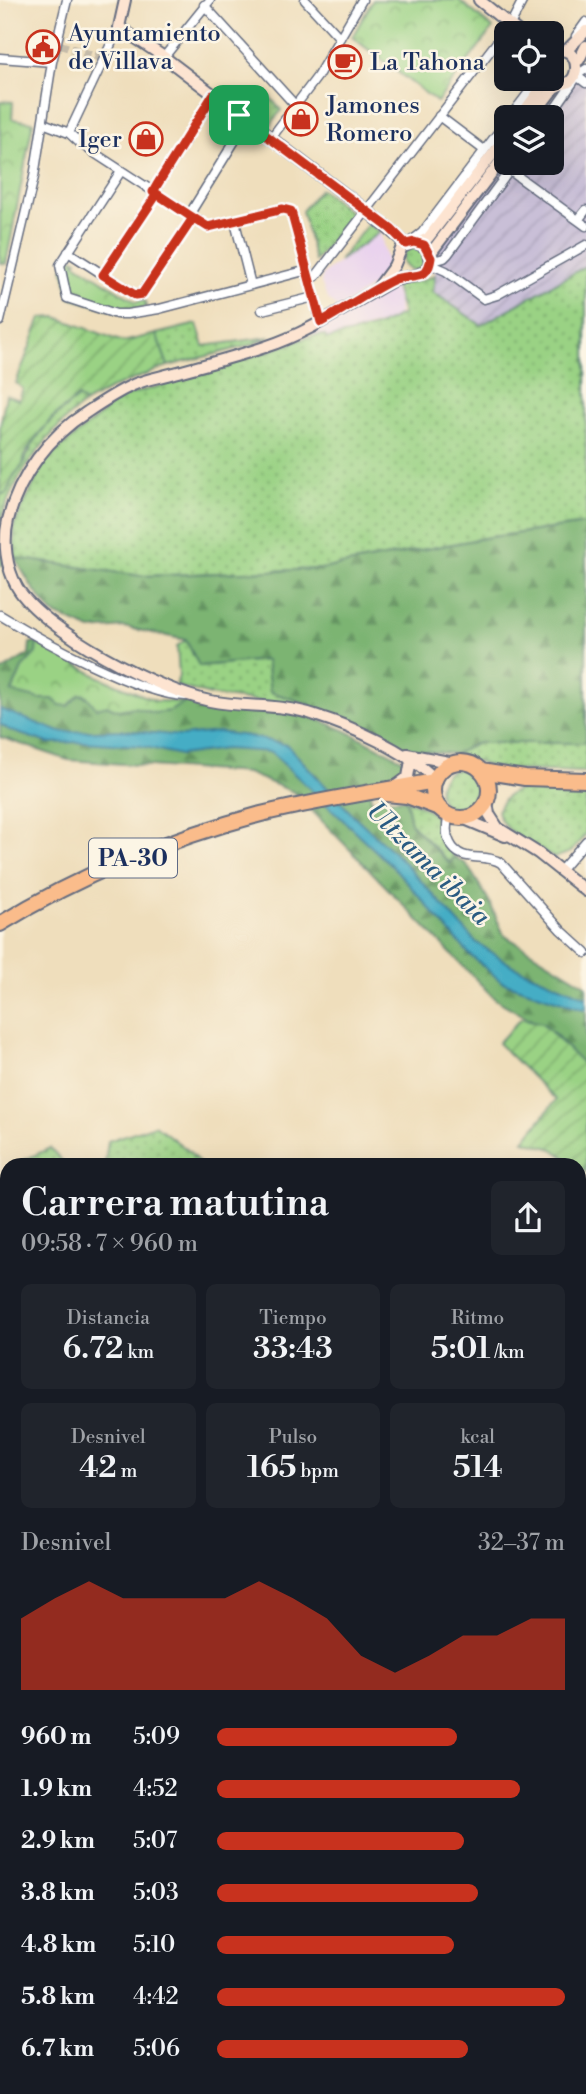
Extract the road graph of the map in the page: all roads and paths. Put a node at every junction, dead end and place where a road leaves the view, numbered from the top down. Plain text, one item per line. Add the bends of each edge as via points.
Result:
1 (66, 0) edge
2 (305, 0) edge
3 (362, 0) edge
4 (479, 0) edge
5 (523, 0) edge
6 (125, 1) edge
7 (207, 3) edge
8 (505, 21) edge
9 (512, 21) edge
10 (586, 22) edge
11 (119, 27) junction
12 (586, 31) edge
13 (340, 38) junction
14 (494, 46) edge
15 (586, 46) edge
16 (565, 50) junction
17 (164, 57) junction
18 (0, 58) edge
19 (52, 62) junction
20 (580, 74) edge
21 (564, 83) edge
22 (530, 91) edge
23 (540, 91) edge
24 (213, 95) junction
25 (295, 105) junction
26 (519, 105) edge
27 (529, 105) edge
28 (558, 105) edge
29 (439, 116) junction
30 (247, 121) junction
31 (43, 123) junction
32 (69, 133) junction
33 (494, 137) edge
34 (271, 138) junction
35 (484, 150) junction
36 (494, 153) edge
37 (121, 171) junction
38 (494, 171) edge
39 (506, 175) edge
40 (522, 175) edge
41 (155, 193) junction
42 (586, 210) edge
43 (367, 211) junction
44 (191, 216) junction
45 (578, 220) junction
46 (234, 222) junction
47 (586, 226) edge
48 (391, 229) junction
49 (411, 243) junction
50 (586, 245) edge
51 (68, 252) junction
52 (396, 257) junction
53 (430, 260) junction
54 (308, 270) junction
55 (103, 275) junction
56 (406, 275) junction
57 (311, 280) junction
58 (251, 285) junction
59 (377, 289) junction
60 (314, 297) junction
61 (262, 310) dead end
62 (0, 321) edge
63 (321, 322) junction
64 (0, 615) edge
65 (192, 696) junction
66 (398, 752) junction
67 (411, 760) junction
68 (454, 763) junction
69 (481, 771) junction
70 (525, 779) junction
71 (435, 780) junction
72 (586, 780) edge
73 (396, 786) junction
74 (361, 794) junction
75 (488, 797) junction
76 (450, 814) junction
77 (511, 838) junction
78 (586, 841) edge
79 (561, 870) junction
80 (586, 891) edge
81 (0, 924) edge
82 (586, 953) edge

1 - 19 street
2 - 13 street
3 - 13 street
4 - 8 main road
5 - 9 street
6 - 11 main road
7 - 17 street
7 - 25 street
10 - 16 street
11 - 17 main road
11 - 32 street
12 - 16 main road
13 - 25 street
14 - 29 street
15 - 20 main road
16 - 20 main road
17 - 24 main road
18 - 19 street
19 - 31 street
20 - 21 main road
20 - 28 street
22 - 26 street
23 - 27 main road
24 - 30 main road
24 - 41 street
25 - 34 street
29 - 35 street
29 - 43 street
30 - 34 main road
30 - 44 street
31 - 32 street
31 - 62 street
32 - 37 street
33 - 35 street
34 - 43 main road
35 - 49 street
36 - 49 main road via 428,237
37 - 41 street
37 - 51 street
38 - 53 main road
39 - 53 street via 449,254
40 - 45 street
41 - 44 street
41 - 55 street
42 - 45 street
43 - 48 main road
43 - 57 street
44 - 46 street via 208,227
44 - 55 street via 142,294 135,295
45 - 47 street
46 - 54 street via 287,209 293,215
46 - 58 street
48 - 49 main road
48 - 52 main road via 397,241
49 - 52 main road
49 - 53 main road via 424,245
50 - 53 street via 484,299
51 - 55 street
51 - 58 street via 60,265 67,298 120,314 159,309
52 - 56 main road
52 - 59 main road
53 - 56 main road via 422,274
54 - 57 street
54 - 58 street
56 - 59 main road
57 - 60 street
59 - 63 main road
60 - 61 street
60 - 63 street
63 - 65 main road via 266,347 134,384 86,412 40,455 11,508 6,529 8,563 28,601 99,654
64 - 65 street via 149,689
65 - 66 main road via 313,714
66 - 67 main road
66 - 68 main road
67 - 71 main road
67 - 73 main road via 408,777
68 - 69 highway via 468,763
68 - 71 highway
69 - 70 highway
69 - 75 highway
70 - 72 highway
70 - 75 highway via 505,784
71 - 73 highway, PA-30
71 - 76 highway via 434,795
73 - 74 highway, PA-30
74 - 76 highway, PA-30 via 407,796
74 - 81 highway, PA-30 via 273,811 210,830 99,872
75 - 76 highway via 472,816
75 - 77 main road via 489,814
76 - 77 main road
76 - 82 street via 446,825 453,849 463,857 501,863
77 - 79 main road
78 - 79 street
79 - 80 main road

